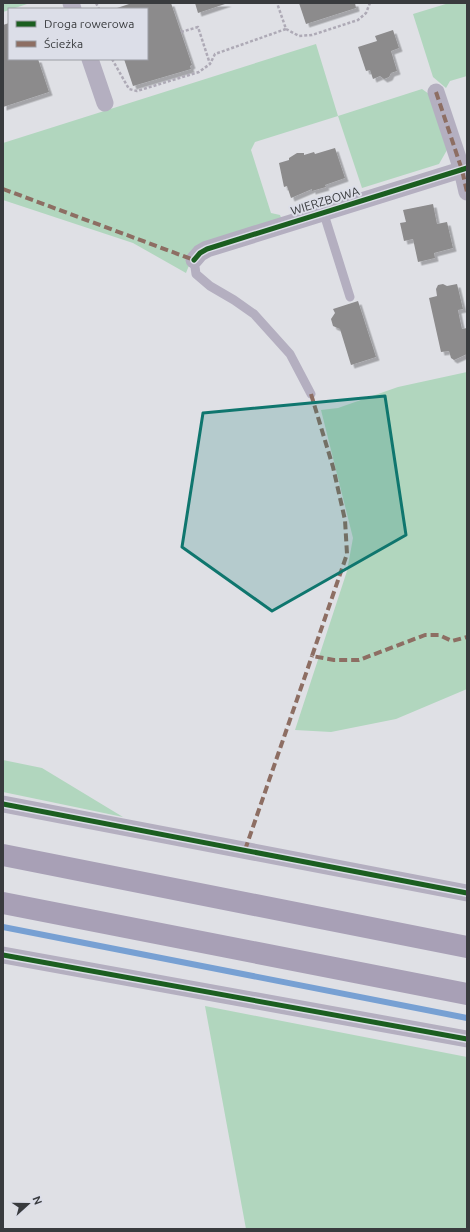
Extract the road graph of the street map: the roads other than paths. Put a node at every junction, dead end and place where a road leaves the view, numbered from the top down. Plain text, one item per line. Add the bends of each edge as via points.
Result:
1 (90, 60) edge
2 (436, 92) dead end
3 (105, 103) dead end
4 (464, 169) edge
5 (467, 192) edge
6 (323, 211) junction
7 (194, 260) joint
8 (350, 298) dead end
9 (311, 394) dead end
10 (3, 804) edge
11 (3, 856) edge
12 (467, 893) edge
13 (3, 903) edge
14 (467, 947) edge
15 (3, 955) edge
16 (467, 994) edge
17 (467, 1039) edge

1 - 3 street
2 - 4 street
4 - 5 street
4 - 6 street, WIERZBOWA
6 - 7 street, WIERZBOWA via 207,249
6 - 8 lane
7 - 9 lane via 196,274 254,314 290,354
10 - 12 street
11 - 14 highway
13 - 16 highway
15 - 17 street

